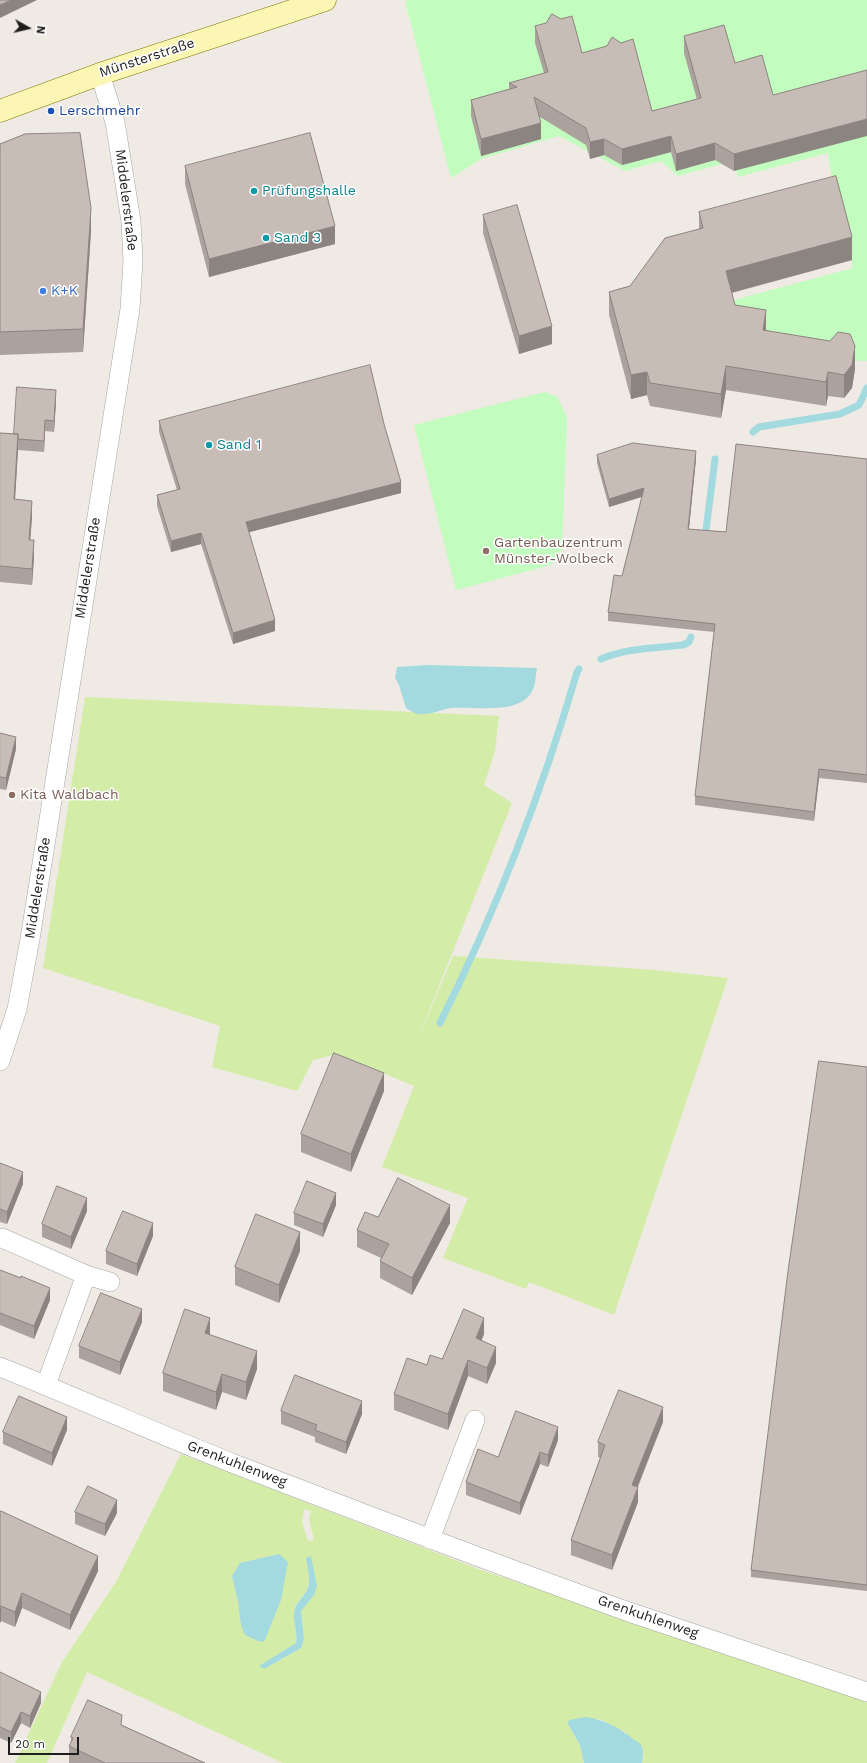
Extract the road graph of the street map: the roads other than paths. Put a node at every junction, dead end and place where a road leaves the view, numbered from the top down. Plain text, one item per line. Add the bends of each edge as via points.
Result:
1 (325, 0) edge
2 (294, 4) edge
3 (100, 74) junction
4 (0, 111) edge
5 (0, 1061) edge
6 (2, 1238) dead end
7 (86, 1275) junction
8 (110, 1282) dead end
9 (0, 1367) edge
10 (46, 1385) junction
11 (476, 1420) dead end
12 (430, 1539) junction
13 (867, 1692) edge

1 - 2 street, Münsterstraße
2 - 3 street, Münsterstraße
3 - 4 street, Münsterstraße
3 - 5 street, Middelerstraße via 114,122 130,213 133,261 130,309 30,939 17,1009
6 - 7 street
7 - 8 street
7 - 10 street
9 - 10 street, Grenkuhlenweg
10 - 12 street, Grenkuhlenweg via 140,1426
11 - 12 street
12 - 13 street, Grenkuhlenweg via 630,1612

